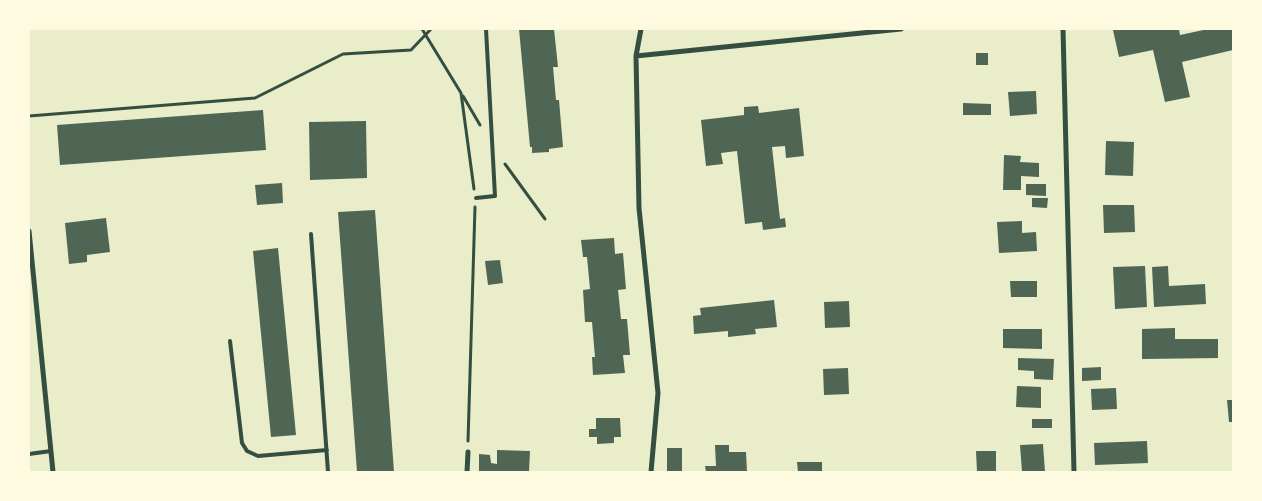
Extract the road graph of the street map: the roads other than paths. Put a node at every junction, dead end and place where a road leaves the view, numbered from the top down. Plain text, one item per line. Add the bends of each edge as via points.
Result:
1 (486, 29) edge
2 (641, 29) edge
3 (901, 29) edge
4 (1063, 29) edge
5 (636, 56) junction
6 (476, 198) road end
7 (29, 231) edge
8 (311, 234) dead end
9 (230, 341) dead end
10 (326, 450) junction
11 (51, 451) junction
12 (468, 452) road end
13 (29, 454) edge
14 (53, 472) edge
15 (328, 472) edge
16 (467, 472) edge
17 (651, 472) edge
18 (1074, 472) edge

1 - 6 lane via 495,196
2 - 5 street
3 - 5 street
4 - 18 street
5 - 17 street via 639,208 658,393
7 - 11 street
8 - 10 lane
9 - 10 lane via 242,443 247,451 258,456
10 - 15 lane
11 - 13 lane
11 - 14 street
12 - 16 street

